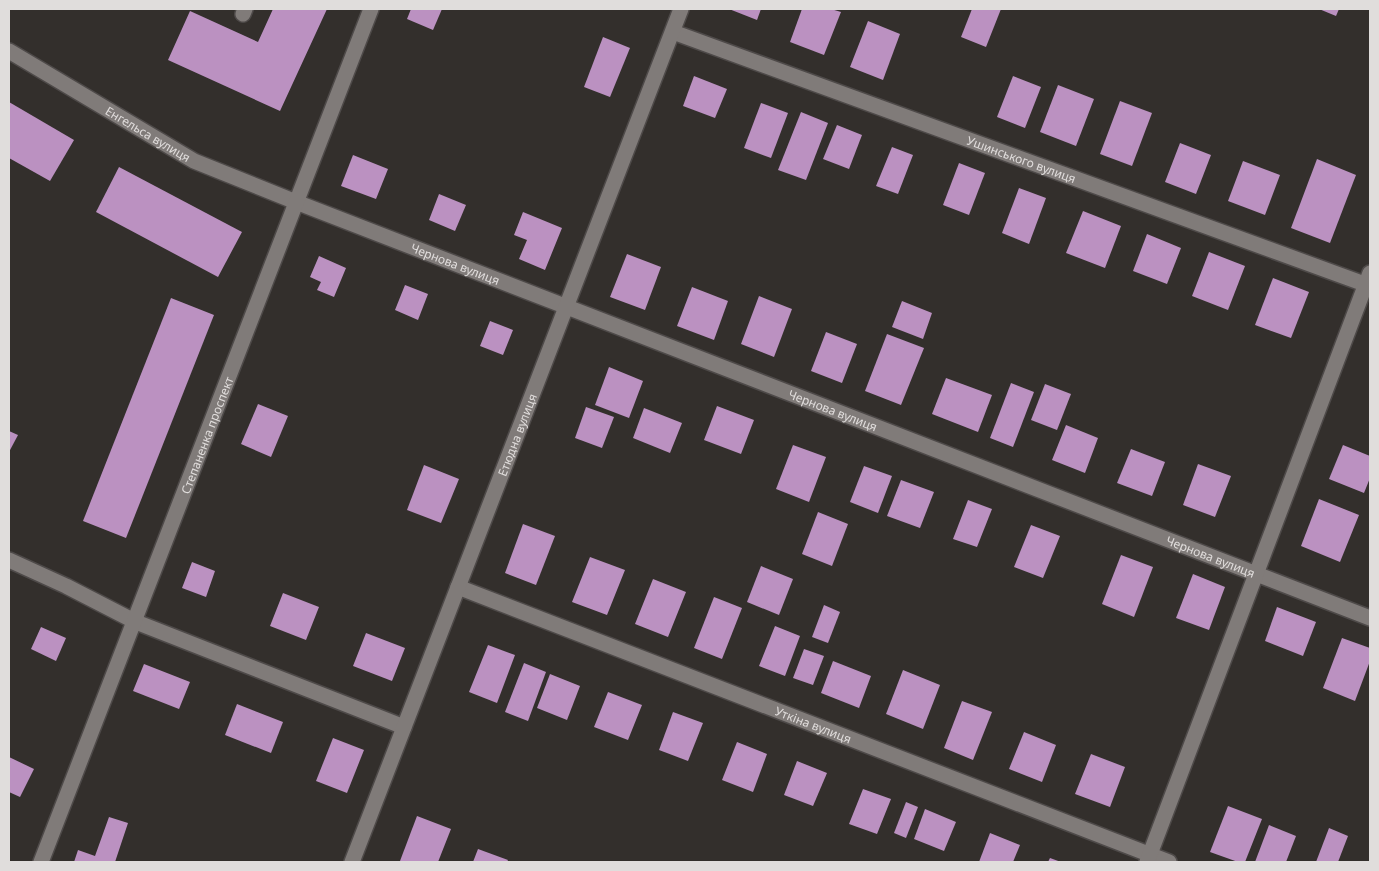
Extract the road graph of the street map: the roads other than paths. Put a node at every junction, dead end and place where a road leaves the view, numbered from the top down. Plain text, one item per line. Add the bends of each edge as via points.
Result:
1 (371, 9) edge
2 (681, 9) edge
3 (672, 32) junction
4 (9, 51) edge
5 (296, 202) junction
6 (1369, 281) edge
7 (566, 307) junction
8 (9, 560) edge
9 (1256, 574) junction
10 (458, 587) junction
11 (1370, 618) edge
12 (136, 622) junction
13 (404, 727) junction
14 (1148, 858) edge
15 (41, 862) edge
16 (352, 862) edge
17 (1169, 862) edge

1 - 5 street, Степаненка проспект
2 - 3 street, Етюдна вулиця
3 - 6 street, Ушинського вулиця
3 - 7 street, Етюдна вулиця
4 - 5 street, Енгельса вулиця via 194,161
5 - 7 street, Чернова вулиця
5 - 12 street, Степаненка проспект
6 - 9 street
7 - 9 street, Чернова вулиця
7 - 10 street, Етюдна вулиця
8 - 12 street
9 - 11 street, Чернова вулиця
9 - 14 street
10 - 13 street, Етюдна вулиця
10 - 14 street, Уткіна вулиця
12 - 13 street
12 - 15 street, Степаненка проспект
13 - 16 street, Етюдна вулиця
14 - 17 street, Уткіна вулиця

